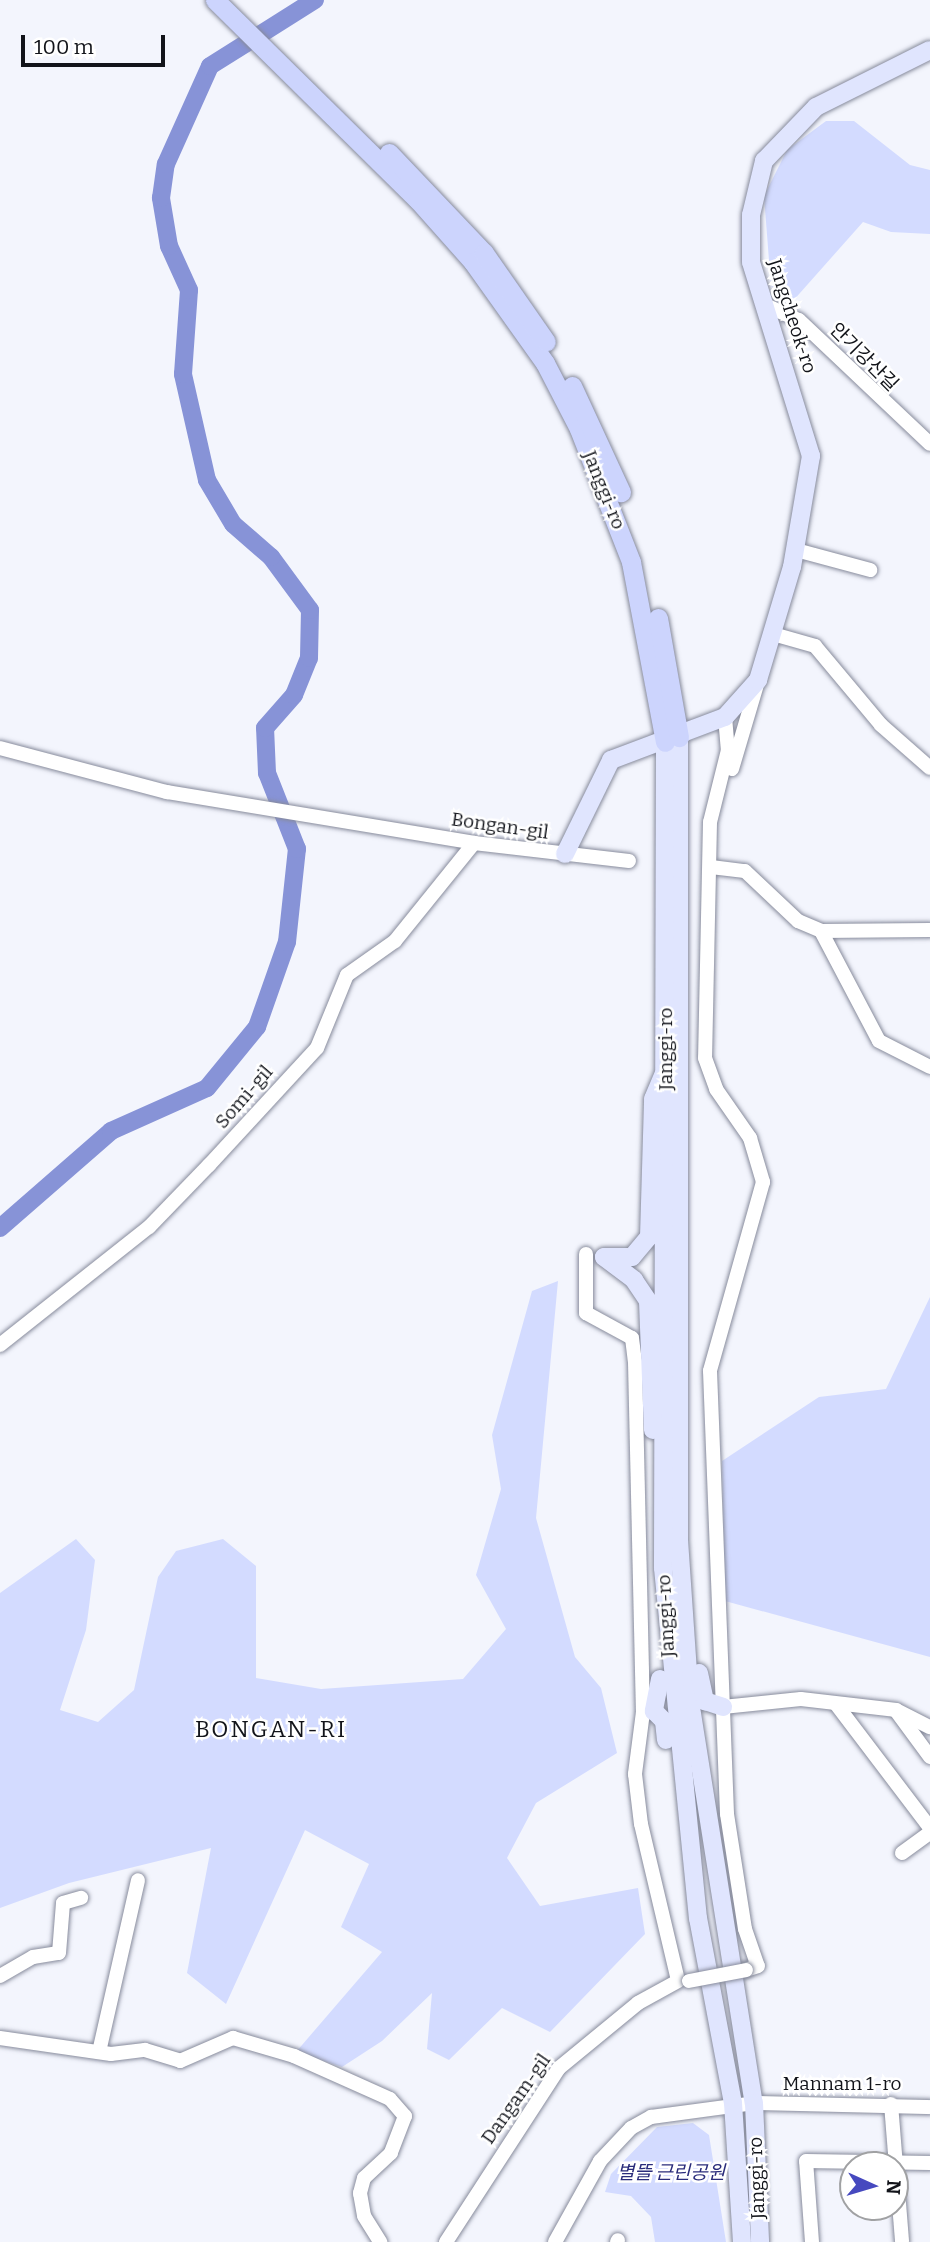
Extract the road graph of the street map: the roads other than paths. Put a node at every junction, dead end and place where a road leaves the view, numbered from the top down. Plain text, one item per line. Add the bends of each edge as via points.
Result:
1 (215, 0) edge
2 (234, 0) edge
3 (930, 50) edge
4 (322, 96) junction
5 (765, 305) junction
6 (930, 444) edge
7 (796, 550) junction
8 (870, 570) dead end
9 (773, 634) junction
10 (758, 680) junction
11 (725, 717) junction
12 (672, 739) junction
13 (0, 748) edge
14 (930, 768) edge
15 (710, 822) junction
16 (474, 843) junction
17 (565, 854) junction
18 (629, 861) dead end
19 (711, 867) junction
20 (930, 929) edge
21 (821, 931) junction
22 (929, 1067) edge
23 (666, 1069) junction
24 (586, 1254) dead end
25 (0, 1345) edge
26 (665, 1503) junction
27 (663, 1568) junction
28 (685, 1595) junction
29 (836, 1704) junction
30 (723, 1707) junction
31 (896, 1710) junction
32 (648, 1711) junction
33 (930, 1727) edge
34 (930, 1757) edge
35 (701, 1782) junction
36 (930, 1830) edge
37 (902, 1853) dead end
38 (138, 1880) dead end
39 (81, 1898) dead end
40 (698, 1918) junction
41 (0, 1976) edge
42 (684, 1981) junction
43 (0, 2038) edge
44 (99, 2052) junction
45 (754, 2103) junction
46 (733, 2104) junction
47 (891, 2104) junction
48 (930, 2107) edge
49 (897, 2151) edge
50 (839, 2160) edge
51 (909, 2160) edge
52 (930, 2163) edge
53 (901, 2221) edge
54 (380, 2242) edge
55 (446, 2242) edge
56 (555, 2242) edge
57 (742, 2242) edge
58 (760, 2242) edge
59 (812, 2242) edge
60 (902, 2242) edge

1 - 4 highway, Janggi-ro
2 - 4 highway, Janggi-ro
3 - 5 main road, Jangcheok-ro via 816,107 764,161 749,244
4 - 12 highway, Janggi-ro via 484,253 556,357 592,424 643,558
5 - 6 street, 안기강산길 via 799,320
5 - 7 main road, Jangcheok-ro via 811,456
7 - 8 street
7 - 9 main road, Jangcheok-ro
9 - 10 main road, Jangcheok-ro
9 - 14 street via 816,646 881,725
10 - 11 main road
10 - 15 street
11 - 12 main road
11 - 15 street via 728,750
12 - 17 main road via 611,760
12 - 23 main road, Janggi-ro
12 - 28 main road, Janggi-ro via 678,1476
13 - 16 street, Bongan-gil via 241,805
15 - 19 street
16 - 17 street, Bongan-gil
16 - 25 street, Somi-gil via 395,941 346,975 317,1048 209,1165 149,1227
17 - 18 street, Bongan-gil
19 - 21 street via 745,871 798,921
19 - 30 street via 705,1058 716,1089 750,1138 763,1182 710,1371
20 - 21 street
21 - 22 street via 879,1041
23 - 26 main road, Janggi-ro
23 - 26 main road via 653,1100 649,1237 632,1257 604,1257 648,1301 653,1474
24 - 32 street via 586,1313 632,1338
26 - 27 main road, Janggi-ro
27 - 32 main road via 656,1604 661,1686
27 - 40 main road, Janggi-ro
28 - 30 main road via 696,1606 699,1692
28 - 35 main road, Janggi-ro
29 - 30 street via 801,1699
29 - 31 street
29 - 36 street
30 - 35 main road via 703,1718 708,1762
30 - 42 street, Dangam-gil, bridge via 727,1814 745,1929 758,1966
31 - 33 street
31 - 34 street
32 - 40 main road via 664,1721 688,1900
32 - 42 street via 635,1774 641,1824
35 - 45 main road, Janggi-ro
36 - 37 street
38 - 44 street
39 - 41 street via 63,1903 59,1953 33,1957
40 - 46 main road, Janggi-ro
42 - 55 street, Dangam-gil via 638,2003 559,2068
43 - 44 street
44 - 54 street via 145,2050 190,2060 233,2038 303,2059 390,2099 405,2116 391,2154 364,2178 360,2193 363,2216
45 - 46 street, Mannam 1-ro
45 - 47 street, Mannam 1-ro
45 - 58 main road, Janggi-ro
46 - 56 street, Mannam 1-ro via 671,2110 631,2128 600,2161
46 - 57 main road, Janggi-ro
47 - 48 street, Mannam 1-ro
47 - 49 street
50 - 59 street via 806,2161
51 - 52 street
53 - 60 street

